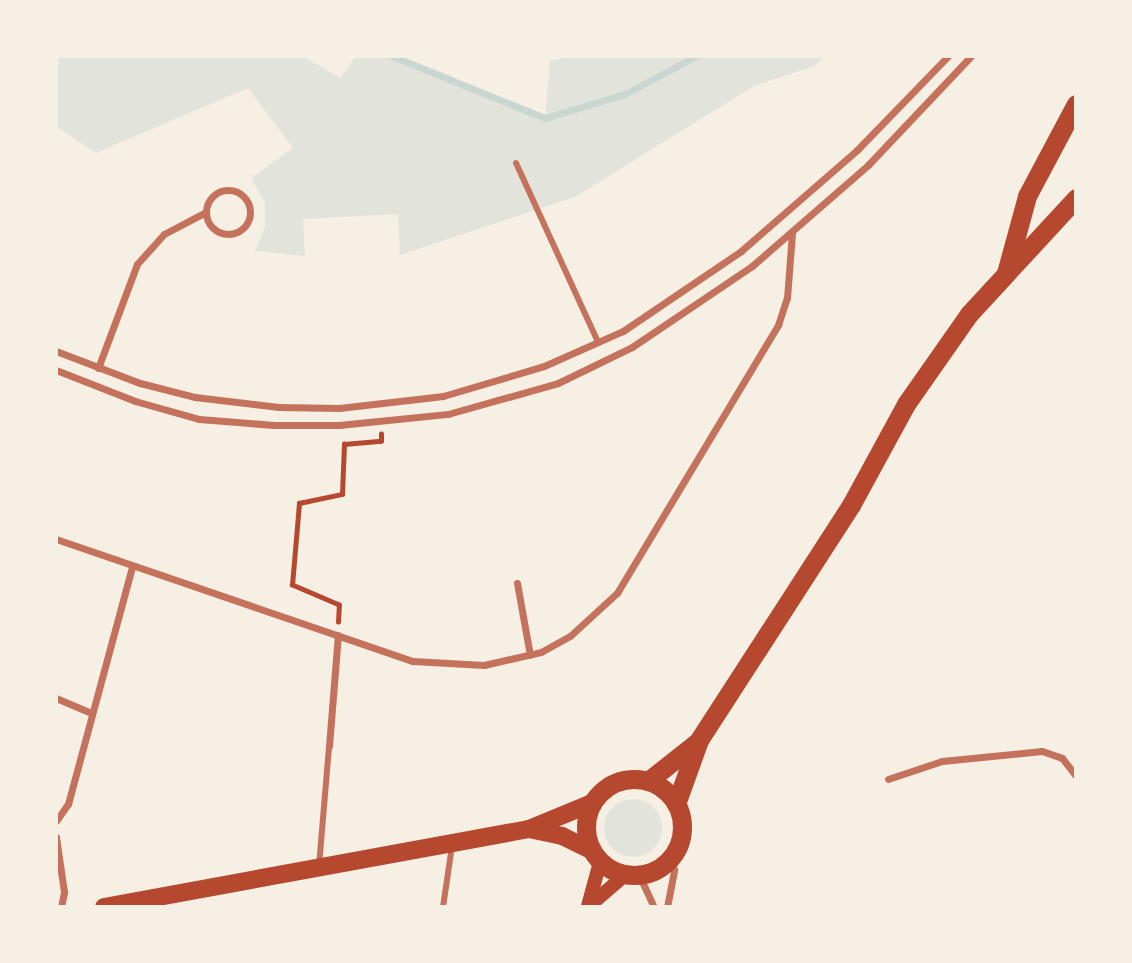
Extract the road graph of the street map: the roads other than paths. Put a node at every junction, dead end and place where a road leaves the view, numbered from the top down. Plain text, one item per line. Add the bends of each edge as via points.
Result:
1 (948, 56) edge
2 (971, 56) edge
3 (1076, 104) edge
4 (516, 163) dead end
5 (1076, 198) edge
6 (206, 212) junction
7 (792, 232) junction
8 (1006, 273) junction
9 (598, 342) junction
10 (56, 351) edge
11 (97, 368) junction
12 (56, 370) edge
13 (56, 539) edge
14 (132, 566) junction
15 (517, 583) dead end
16 (338, 635) junction
17 (530, 655) junction
18 (56, 698) edge
19 (92, 713) junction
20 (699, 740) junction
21 (329, 746) joint
22 (1076, 776) edge
23 (888, 779) dead end
24 (648, 781) junction
25 (592, 803) junction
26 (676, 804) junction
27 (56, 821) edge
28 (529, 829) junction
29 (56, 838) edge
30 (452, 844) junction
31 (595, 856) junction
32 (670, 859) junction
33 (319, 867) junction
34 (632, 875) junction
35 (61, 907) edge
36 (104, 907) edge
37 (443, 907) edge
38 (588, 907) edge
39 (654, 907) edge
40 (667, 907) edge

1 - 9 street via 857,149 741,251 623,331
2 - 7 street via 910,124
3 - 8 highway via 1027,196
4 - 9 street
5 - 8 highway
6 - 6 street via 210,226 231,235 247,226 251,209 248,199 226,190 210,199
6 - 11 street via 164,234 137,264
7 - 12 street via 714,294 632,348 558,383 448,414 379,422 274,425 199,418 135,401
7 - 17 street via 787,299 778,325 617,593 604,610 570,636
8 - 20 highway via 970,314 906,404 851,505
9 - 11 street via 544,366 443,396 339,408 195,397
10 - 11 street
13 - 14 street
14 - 16 street
14 - 19 street
15 - 17 street
16 - 17 street via 412,661 456,667
16 - 21 street
18 - 19 street
19 - 27 street via 68,804
20 - 24 highway
20 - 26 highway
21 - 33 street
22 - 23 street via 1062,758 1042,751 942,761
24 - 25 highway via 623,780 610,785
24 - 26 highway
25 - 28 main road
25 - 31 highway via 585,825
26 - 32 highway via 682,833
28 - 30 main road
28 - 31 main road via 562,836
29 - 35 street via 64,892
30 - 33 main road
30 - 37 street
31 - 34 highway
31 - 38 main road
32 - 34 highway
32 - 40 street via 674,870
33 - 36 main road
34 - 38 main road
34 - 39 street

